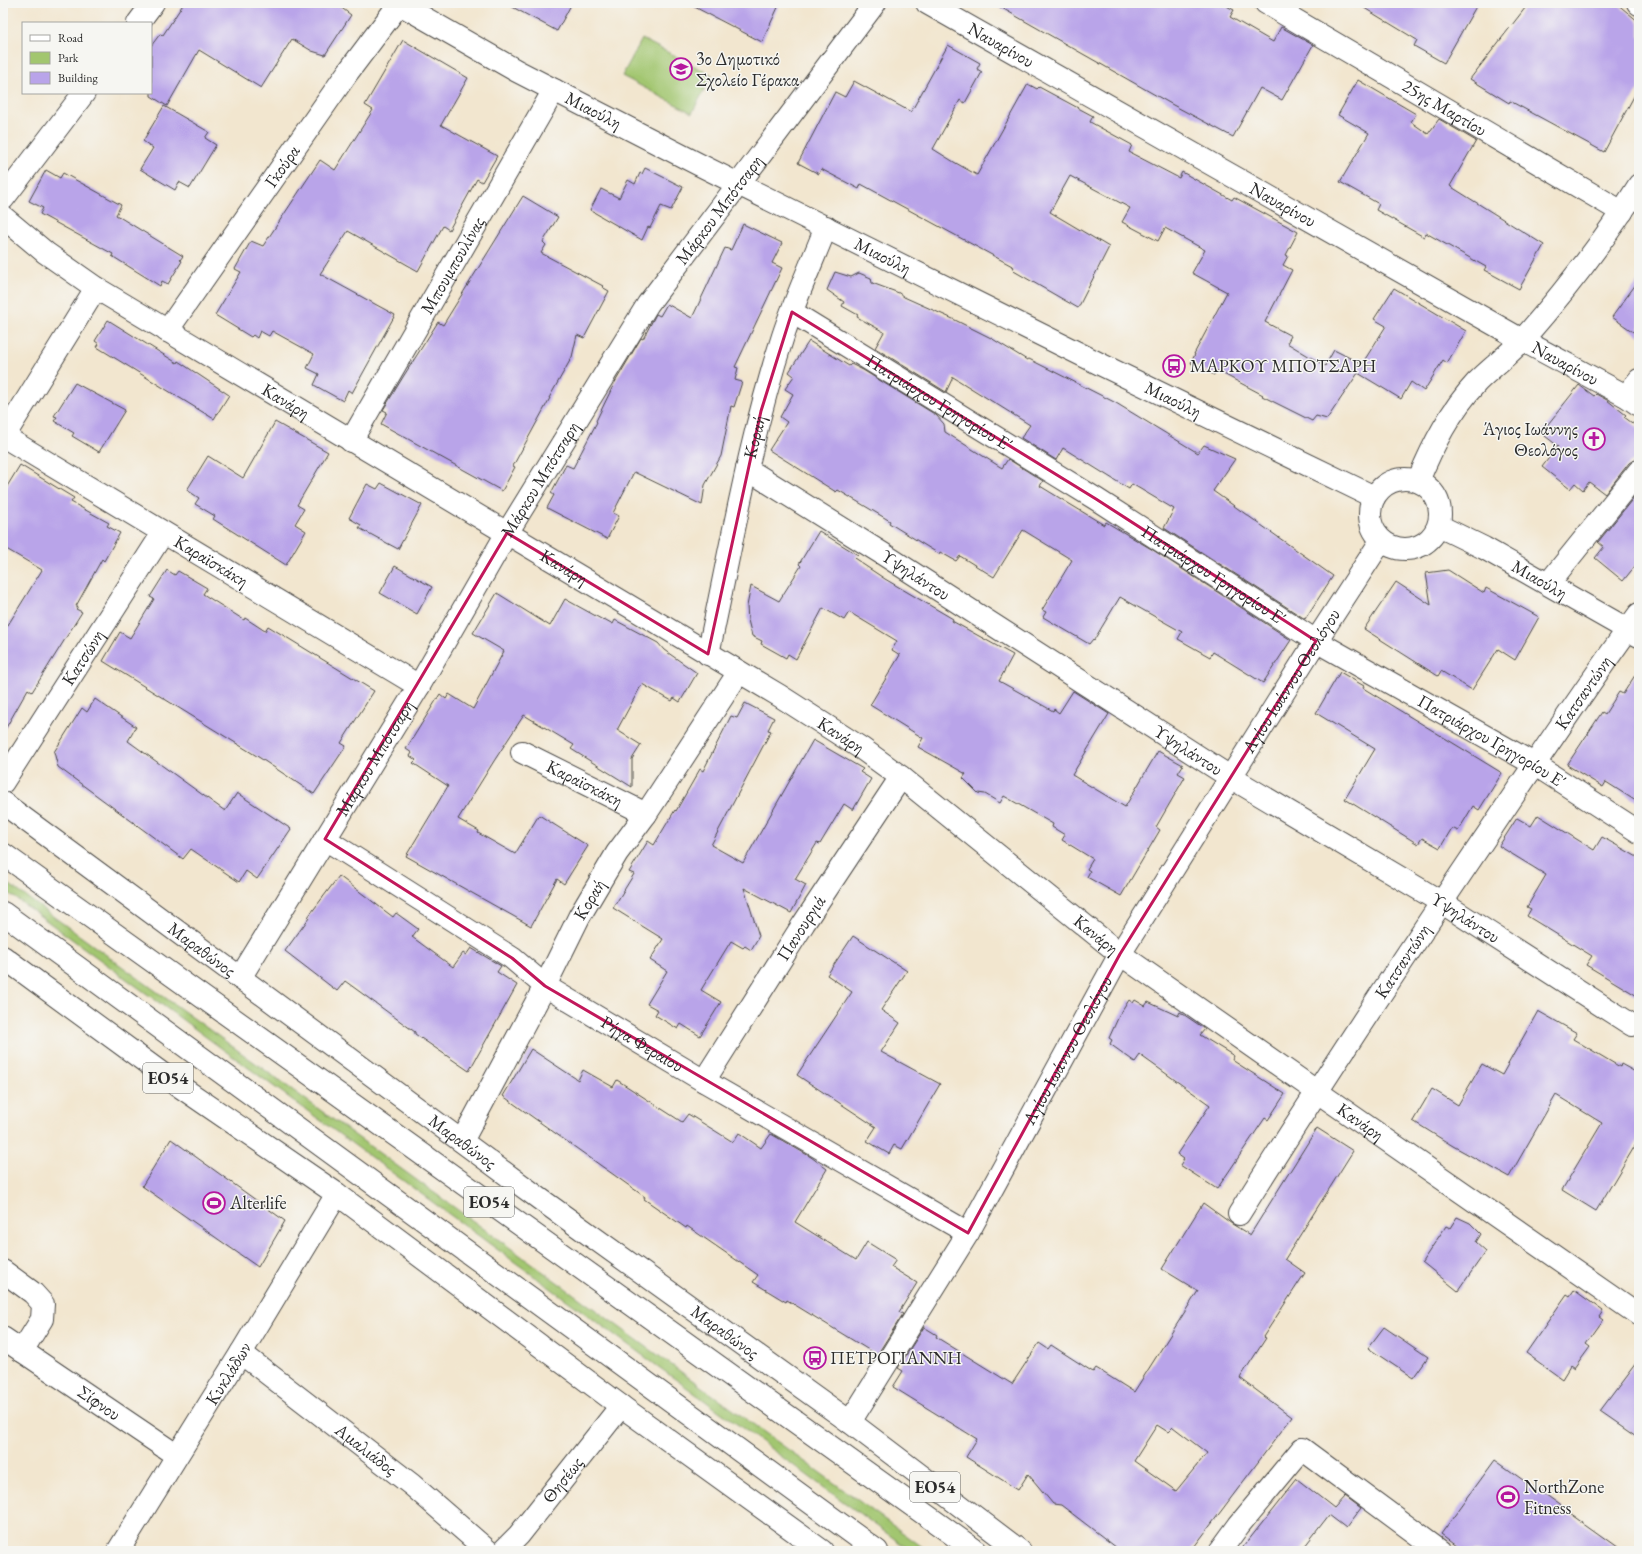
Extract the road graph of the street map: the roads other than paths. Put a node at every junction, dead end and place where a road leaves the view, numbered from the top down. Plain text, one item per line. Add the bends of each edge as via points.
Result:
1 (153, 3) edge
2 (399, 3) edge
3 (875, 3) edge
4 (927, 3) edge
5 (1266, 3) edge
6 (139, 22) edge
7 (554, 90) junction
8 (83, 94) edge
9 (739, 184) junction
10 (1639, 185) edge
11 (3, 199) edge
12 (1622, 212) junction
13 (3, 217) edge
14 (826, 227) junction
15 (96, 288) junction
16 (792, 312) junction
17 (167, 331) junction
18 (1522, 340) junction
19 (1635, 394) edge
20 (3, 437) edge
21 (352, 441) junction
22 (748, 469) junction
23 (1639, 471) edge
24 (1418, 481) junction
25 (1374, 497) junction
26 (1439, 526) junction
27 (164, 533) junction
28 (507, 533) junction
29 (1381, 541) junction
30 (1548, 584) junction
31 (1635, 626) edge
32 (1316, 641) junction
33 (708, 654) junction
34 (739, 672) junction
35 (419, 686) junction
36 (522, 752) dead end
37 (1534, 764) junction
38 (901, 777) junction
39 (1230, 777) junction
40 (3, 782) edge
41 (3, 802) edge
42 (646, 814) junction
43 (1639, 832) edge
44 (325, 839) junction
45 (3, 854) edge
46 (1441, 902) junction
47 (3, 913) edge
48 (1120, 954) junction
49 (3, 957) edge
50 (240, 978) junction
51 (545, 986) junction
52 (1632, 1025) dead end
53 (704, 1081) junction
54 (1316, 1092) junction
55 (462, 1141) junction
56 (337, 1194) junction
57 (1239, 1214) dead end
58 (968, 1233) junction
59 (3, 1271) edge
60 (1639, 1315) edge
61 (3, 1338) edge
62 (22, 1351) junction
63 (241, 1352) junction
64 (620, 1406) junction
65 (850, 1422) junction
66 (176, 1456) junction
67 (118, 1551) edge
68 (488, 1551) edge
69 (503, 1551) edge
70 (822, 1551) edge
71 (878, 1551) edge
72 (976, 1551) edge
73 (1020, 1551) edge
74 (1220, 1551) edge
75 (1440, 1551) edge

1 - 6 street
2 - 7 street, Μιαούλη
2 - 17 street, Γκούρα
3 - 9 street, Μάρκου Μπότσαρη
4 - 18 street, Ναυαρίνου
5 - 12 street, 25ης Μαρτίου
7 - 9 street, Μιαούλη
7 - 21 street, Μπουμπουλίνας
8 - 11 street
9 - 14 street, Μιαούλη
9 - 28 street, Μάρκου Μπότσαρη via 648,304
10 - 12 street
12 - 18 street via 1595,250
13 - 15 street, Κανάρη via 46,253
14 - 16 street, Κοραή
14 - 25 street, Μιαούλη
15 - 17 street, Κανάρη
15 - 20 street
16 - 22 street, Κοραή via 761,411
16 - 32 street, Πατριάρχου Γρηγορίου Ε΄ via 1096,499
17 - 21 street, Κανάρη
18 - 19 street, Ναυαρίνου
18 - 24 street via 1461,401 1430,451
20 - 27 street, Καραϊσκάκη
21 - 28 street, Κανάρη
22 - 33 street, Κοραή
22 - 39 street, Υψηλάντου
23 - 30 street
24 - 25 street via 1406,478 1395,480 1384,485
24 - 26 street via 1428,486 1436,495 1440,506
25 - 29 street via 1370,516 1372,527
26 - 29 street via 1431,539 1422,546 1410,550 1398,549
26 - 30 street, Μιαούλη
27 - 35 street, Καραϊσκάκη
27 - 40 street, Κατσώνη
28 - 33 street, Κανάρη
28 - 35 street, Μάρκου Μπότσαρη
29 - 32 street, Αγίου Ιωάννου Θεολόγου
30 - 31 street, Μιαούλη
31 - 37 street, Κατσαντώνη
32 - 37 street, Πατριάρχου Γρηγορίου Ε΄
32 - 39 street, Αγίου Ιωάννου Θεολόγου
33 - 34 street, Κανάρη
34 - 38 street, Κανάρη via 861,748
34 - 42 street, Κοραή
35 - 44 street, Μάρκου Μπότσαρη
36 - 42 street, Καραϊσκάκη
37 - 43 street, Πατριάρχου Γρηγορίου Ε΄
37 - 46 street, Κατσαντώνη
38 - 48 street, Κανάρη
38 - 53 street, Πανουργιά via 804,923
39 - 46 street, Υψηλάντου
39 - 48 street, Αγίου Ιωάννου Θεολόγου
41 - 50 street, Μαραθώνος / ΕΟ54
42 - 51 street, Κοραή via 617,853 579,917
44 - 50 street, Μάρκου Μπότσαρη
44 - 51 street, Ρήγα Φεραίου via 512,958
45 - 72 street, Μαραθώνος / ΕΟ54
46 - 52 street, Υψηλάντου
46 - 54 street, Κατσαντώνη
47 - 71 street, ΕΟ54
48 - 54 street, Κανάρη
48 - 58 street, Αγίου Ιωάννου Θεολόγου
49 - 56 street, ΕΟ54 via 172,1081
50 - 55 street, Μαραθώνος / ΕΟ54
51 - 53 street, Ρήγα Φεραίου
51 - 55 street, Κοραή
53 - 58 street, Ρήγα Φεραίου
54 - 57 street, Κατσαντώνη
54 - 60 street, Κανάρη
55 - 65 street, Μαραθώνος / ΕΟ54
56 - 63 street, Κυκλάδων
56 - 64 street, ΕΟ54
58 - 65 street, Αγίου Ιωάννου Θεολόγου
59 - 62 street via 33,1293 43,1304 42,1320
61 - 62 street, Σίφνου
62 - 66 street, Σίφνου
63 - 66 street, Κυκλάδων
63 - 68 street, Αμαλιάδος via 412,1485
64 - 69 street, Θησέως via 519,1535
64 - 70 street, ΕΟ54
65 - 73 street, Μαραθώνος / ΕΟ54
66 - 67 street, Κυκλάδων
74 - 75 street via 1302,1449

